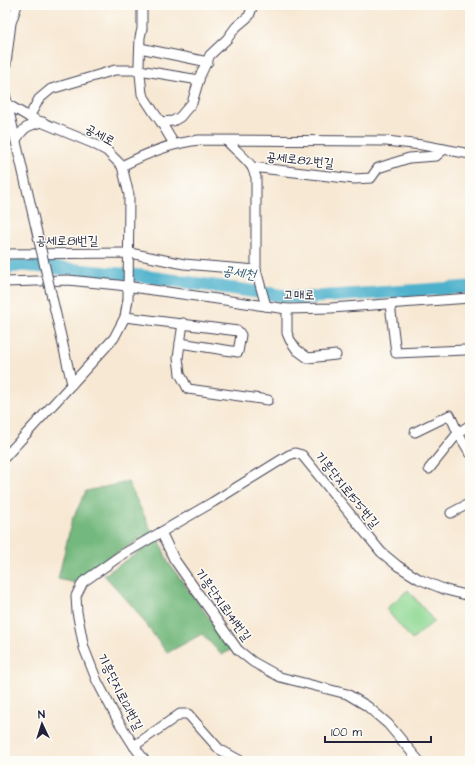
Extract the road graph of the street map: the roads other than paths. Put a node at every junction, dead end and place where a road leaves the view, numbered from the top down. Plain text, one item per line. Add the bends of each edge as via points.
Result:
1 (17, 5) edge
2 (144, 5) edge
3 (253, 5) edge
4 (140, 48) junction
5 (208, 62) junction
6 (140, 70) junction
7 (5, 71) edge
8 (199, 80) junction
9 (5, 94) edge
10 (7, 104) junction
11 (30, 117) junction
12 (43, 122) junction
13 (162, 122) junction
14 (16, 140) junction
15 (227, 141) junction
16 (174, 144) junction
17 (444, 149) junction
18 (470, 154) edge
19 (122, 166) junction
20 (252, 167) junction
21 (5, 254) edge
22 (129, 257) junction
23 (256, 270) junction
24 (5, 282) edge
25 (128, 287) junction
26 (470, 298) edge
27 (390, 304) junction
28 (266, 306) junction
29 (287, 309) junction
30 (125, 316) junction
31 (183, 323) junction
32 (180, 343) junction
33 (465, 350) dead end
34 (336, 355) dead end
35 (72, 384) junction
36 (268, 400) dead end
37 (470, 426) edge
38 (415, 432) dead end
39 (458, 433) junction
40 (470, 453) edge
41 (5, 457) edge
42 (429, 469) dead end
43 (470, 503) edge
44 (451, 513) dead end
45 (161, 532) junction
46 (470, 596) edge
47 (134, 746) junction
48 (145, 761) edge
49 (241, 761) edge
50 (419, 761) edge

1 - 7 street via 11,23
2 - 4 street
3 - 5 street via 249,16 236,26 210,55
4 - 5 street
4 - 6 street
5 - 8 street
6 - 8 street
6 - 11 street via 115,70 51,89 38,99
6 - 13 street via 142,94
8 - 13 street via 192,102 183,114 173,120
9 - 10 street
10 - 11 street, 공세로
10 - 14 street
11 - 12 street, 공세로
12 - 14 street via 30,124
12 - 19 street, 공세로 via 107,151
13 - 16 street
14 - 35 street, bridge
15 - 16 street via 199,140
15 - 17 street via 386,141
15 - 20 street
16 - 19 street
17 - 18 street
17 - 20 street, 공세로82번길 via 436,156 409,158 378,168 372,178 354,179
19 - 22 street, 공세로 via 130,195
20 - 23 street, 공세로82번길 via 256,178
21 - 22 street, 공세로81번길
22 - 23 street
22 - 25 street, 공세로
23 - 28 street, 공세로82번길
24 - 25 street, 고매로 via 68,280
25 - 28 street, 고매로
25 - 30 street
26 - 27 street, 고매로
27 - 29 street, 고매로
27 - 33 street via 396,353
28 - 29 street, 고매로
29 - 34 street via 287,333 297,350 308,358
30 - 31 street
30 - 35 street via 114,338
31 - 32 street
31 - 32 street via 238,331 241,335 238,352
32 - 36 street via 180,374 188,389
35 - 41 street
37 - 39 street
38 - 39 street via 450,415
39 - 40 street
39 - 42 street
43 - 44 street
45 - 46 street, 기흥단지로155번길 via 277,461 295,453 308,461 381,552 398,566 419,579
45 - 47 street, 기흥단지로121번길 via 83,582 76,596 84,648 97,681
45 - 50 street, 기흥단지로141번길 via 174,559 238,650 280,677 347,694 367,706 388,724
47 - 48 street, 기흥단지로121번길
47 - 49 street via 180,714 188,714 220,749

